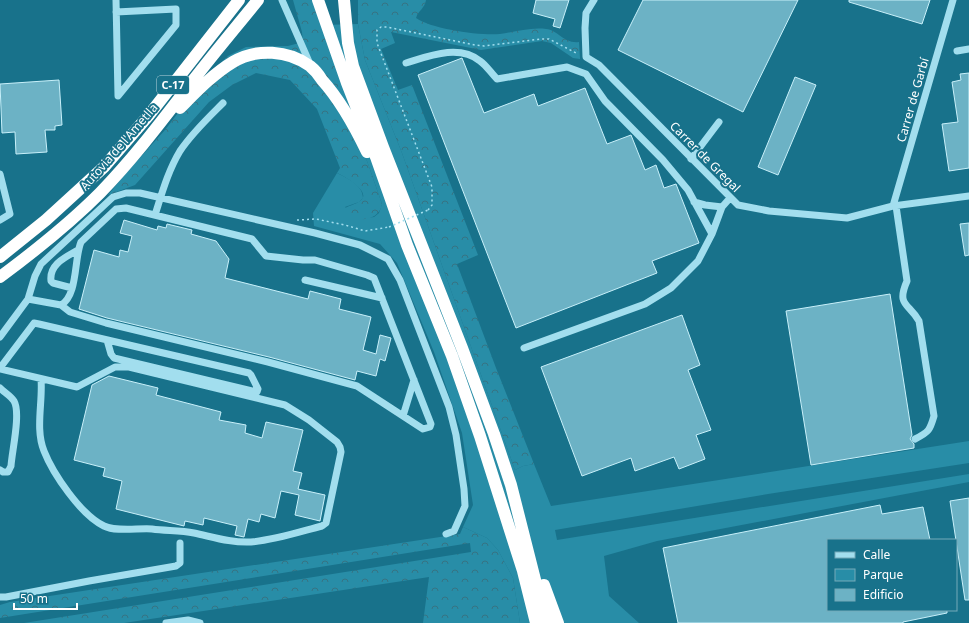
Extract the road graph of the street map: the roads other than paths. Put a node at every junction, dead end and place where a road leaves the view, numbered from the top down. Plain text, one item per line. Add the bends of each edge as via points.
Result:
1 (116, 0) edge
2 (240, 0) edge
3 (258, 0) edge
4 (282, 0) edge
5 (318, 0) edge
6 (344, 0) edge
7 (594, 0) edge
8 (953, 0) edge
9 (116, 12) junction
10 (969, 49) edge
11 (957, 50) dead end
12 (406, 63) dead end
13 (312, 67) junction
14 (223, 103) dead end
15 (719, 122) dead end
16 (152, 135) junction
17 (691, 159) junction
18 (0, 174) edge
19 (969, 196) edge
20 (390, 197) junction
21 (160, 198) junction
22 (730, 198) junction
23 (694, 202) junction
24 (895, 206) junction
25 (722, 207) junction
26 (156, 215) junction
27 (0, 220) edge
28 (712, 234) junction
29 (78, 250) junction
30 (0, 257) edge
31 (0, 277) edge
32 (306, 280) dead end
33 (72, 288) junction
34 (382, 298) junction
35 (28, 299) junction
36 (61, 305) junction
37 (0, 337) edge
38 (106, 340) junction
39 (524, 348) dead end
40 (0, 369) edge
41 (42, 378) junction
42 (414, 380) junction
43 (0, 388) edge
44 (404, 416) junction
45 (915, 439) dead end
46 (0, 470) edge
47 (511, 485) junction
48 (511, 533) junction
49 (446, 534) dead end
50 (180, 543) dead end
51 (0, 597) edge
52 (166, 623) edge
53 (200, 623) edge
54 (529, 623) edge
55 (536, 623) edge
56 (546, 623) edge
57 (558, 623) edge

1 - 9 street
2 - 30 highway, Autovia de l'Ametlla / C-17 via 150,115 104,167
3 - 16 highway, Autovia de l'Ametlla / C-17
4 - 13 street
5 - 20 highway
6 - 47 highway via 348,43 354,66 383,148 478,391
7 - 17 street, Carrer de Gregal via 586,13 586,57 599,65
8 - 24 street, Carrer de Garbí
9 - 9 street via 117,50 118,96 176,25 176,9
10 - 11 street
12 - 23 street via 443,52 463,53 480,60 497,79 567,67 586,74 605,101 663,160 688,190
13 - 16 highway via 283,54 265,52 242,58 216,74
13 - 20 highway via 343,108
14 - 21 street via 197,128 180,152
15 - 17 street
16 - 31 highway, Autovia de l'Ametlla / C-17 via 58,233
17 - 22 street, Carrer de Gregal
18 - 27 street via 10,214
19 - 24 street, Carrer de Gregal
20 - 48 highway via 452,356
21 - 26 street
21 - 35 street via 135,192 114,197 41,264
21 - 49 street via 288,226 360,245 388,259 400,280 449,407 456,435 465,506 454,531
22 - 24 street, Carrer de Gregal via 738,205 769,211 847,218
22 - 25 street
23 - 25 street
23 - 28 street
24 - 45 street via 907,281 903,299 919,321 934,416 926,434
25 - 28 street
26 - 29 street via 126,208 116,209 82,242
26 - 34 street via 252,239 266,256 315,260 367,275 374,278
28 - 39 street via 698,261 671,288 645,304
29 - 33 street
29 - 33 street via 54,266 52,271 51,281
32 - 34 street
33 - 36 street via 65,303
34 - 42 street
35 - 36 street
35 - 37 street
36 - 44 street via 70,312 106,323 357,386
38 - 38 street via 114,358 257,392 258,389 249,374
38 - 40 street via 34,323
40 - 41 street
41 - 41 street via 40,440 44,451 52,468 77,504 103,526 112,529 193,533 223,540 251,542 276,538 326,523 340,447 309,420 285,405 129,367 115,367 76,387
42 - 44 street
42 - 44 street via 430,427 423,429
43 - 46 street via 13,400 16,408 11,466 8,472
47 - 56 highway
47 - 57 highway
48 - 54 highway
48 - 55 highway
50 - 51 street via 180,563 176,566
52 - 53 street via 188,620

